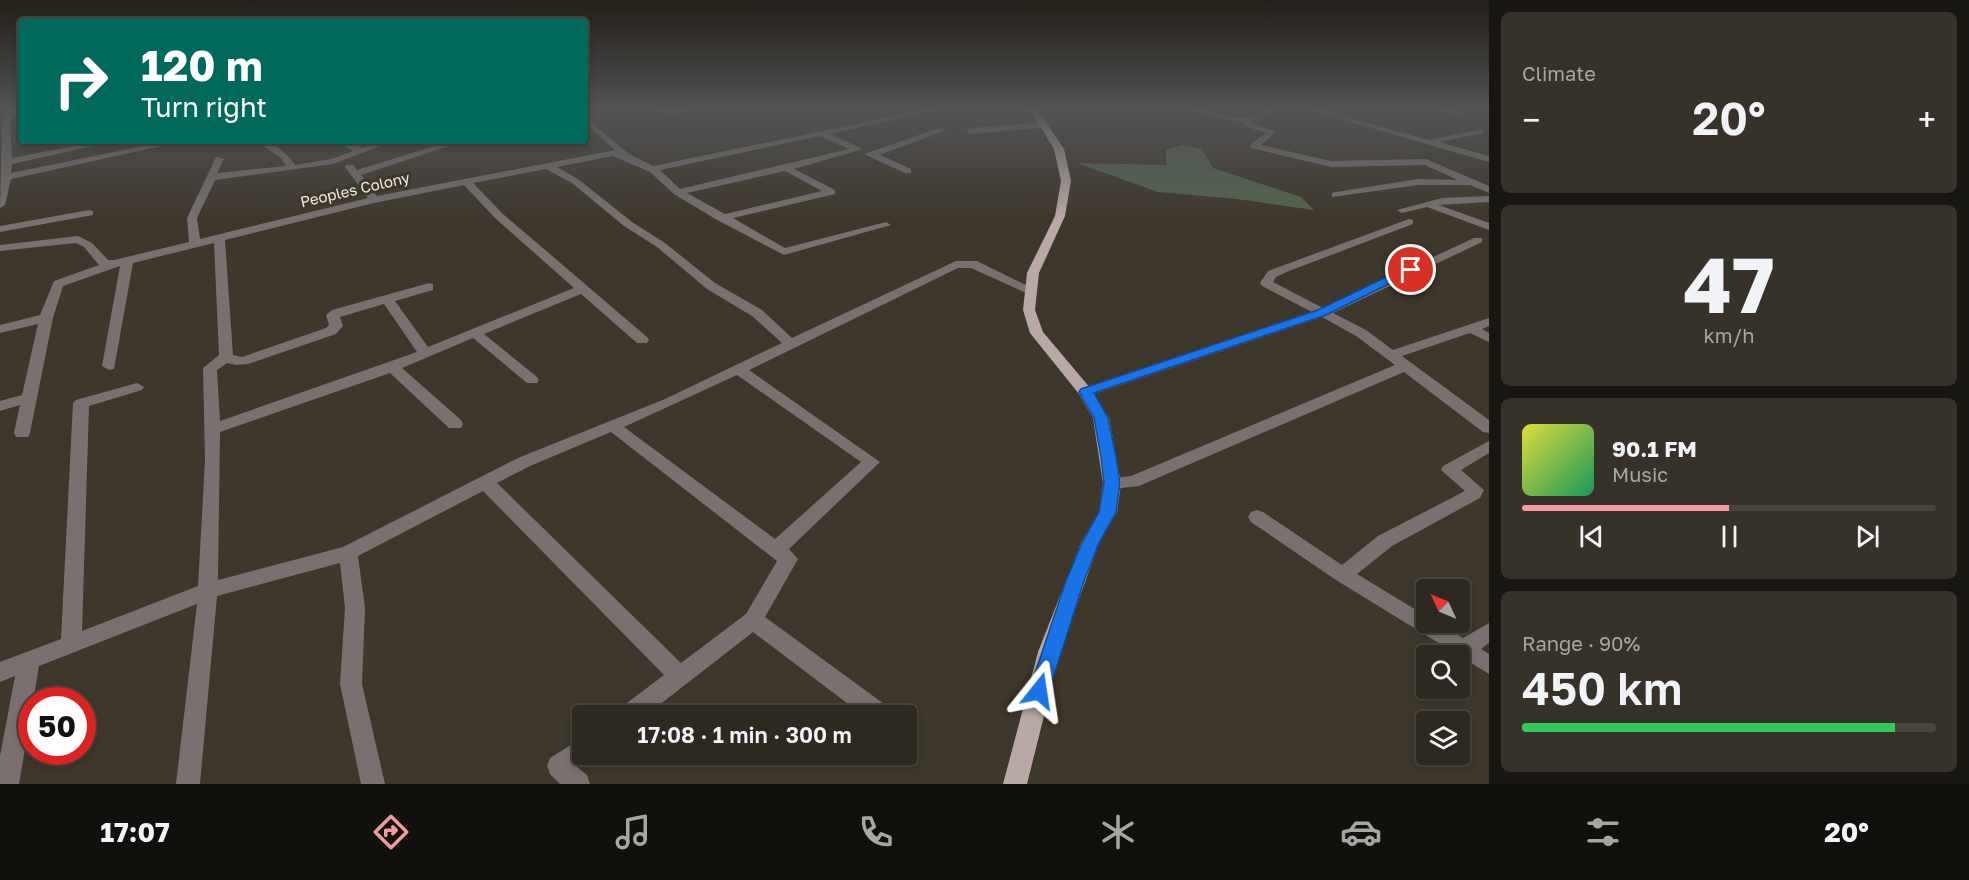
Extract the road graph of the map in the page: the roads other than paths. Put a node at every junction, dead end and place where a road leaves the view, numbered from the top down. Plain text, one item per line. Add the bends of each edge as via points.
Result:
1 (81, 147) edge
2 (154, 147) edge
3 (269, 147) edge
4 (352, 147) edge
5 (374, 147) edge
6 (441, 147) edge
7 (615, 147) edge
8 (764, 147) edge
9 (852, 147) edge
10 (896, 147) edge
11 (1058, 147) edge
12 (1257, 147) edge
13 (1448, 147) edge
14 (858, 149) junction
15 (361, 151) junction
16 (624, 154) junction
17 (872, 155) junction
18 (219, 159) dead end
19 (1489, 159) edge
20 (5, 160) edge
21 (333, 161) junction
22 (548, 166) junction
23 (292, 168) junction
24 (786, 168) junction
25 (653, 169) junction
26 (908, 171) dead end
27 (355, 174) junction
28 (6, 177) junction
29 (211, 177) junction
30 (466, 182) junction
31 (1476, 183) junction
32 (1489, 183) edge
33 (2, 190) edge
34 (1489, 190) edge
35 (678, 192) junction
36 (1336, 195) dead end
37 (374, 200) junction
38 (1489, 201) edge
39 (1424, 204) junction
40 (0, 205) edge
41 (1437, 207) junction
42 (89, 213) dead end
43 (721, 218) junction
44 (886, 225) dead end
45 (1489, 227) edge
46 (0, 229) edge
47 (219, 238) junction
48 (1480, 243) edge
49 (195, 244) junction
50 (0, 248) edge
51 (121, 263) junction
52 (429, 288) dead end
53 (584, 288) junction
54 (1030, 290) junction
55 (387, 299) junction
56 (1322, 313) junction
57 (46, 318) junction
58 (1489, 322) edge
59 (1470, 328) junction
60 (0, 329) edge
61 (475, 333) junction
62 (1489, 338) edge
63 (642, 340) dead end
64 (792, 345) junction
65 (425, 353) junction
66 (1389, 356) junction
67 (226, 357) junction
68 (109, 366) dead end
69 (392, 367) junction
70 (1404, 367) junction
71 (739, 370) junction
72 (532, 380) dead end
73 (137, 387) dead end
74 (1086, 392) junction
75 (28, 398) junction
76 (0, 406) edge
77 (1486, 423) edge
78 (455, 424) dead end
79 (613, 426) junction
80 (212, 429) junction
81 (22, 433) dead end
82 (1489, 446) edge
83 (484, 482) junction
84 (1112, 483) junction
85 (1257, 517) dead end
86 (777, 550) junction
87 (348, 553) junction
88 (1343, 575) junction
89 (208, 591) junction
90 (753, 620) junction
91 (1489, 632) edge
92 (71, 644) junction
93 (1457, 645) edge
94 (1470, 645) edge
95 (1470, 653) edge
96 (29, 660) junction
97 (1489, 665) edge
98 (0, 672) edge
99 (680, 676) junction
100 (642, 705) edge
101 (868, 705) edge
102 (572, 757) edge
103 (7, 784) edge
104 (188, 784) edge
105 (373, 784) edge
106 (578, 784) edge
107 (1015, 784) edge

1 - 20 street
2 - 28 street
3 - 23 street via 285,156
4 - 15 street
5 - 15 street
6 - 27 street
7 - 16 street
8 - 25 street
9 - 14 street
10 - 17 street
11 - 54 main road via 1066,181 1060,216 1042,252
12 - 31 street via 1331,164 1426,162
13 - 19 street
14 - 17 street
14 - 24 street
15 - 21 street
16 - 22 street, Peoples Colony
16 - 25 street via 643,168
17 - 26 street
18 - 29 street
20 - 28 street
21 - 23 street
21 - 27 street via 349,166
22 - 30 street, Peoples Colony
22 - 64 street via 575,181 711,286 757,313
23 - 29 street
24 - 35 street
24 - 43 street via 831,192
25 - 35 street
27 - 37 street
28 - 33 street
29 - 49 street via 192,218
30 - 37 street, Peoples Colony
30 - 53 street via 499,216
31 - 32 street
31 - 34 street
31 - 36 street via 1409,183
33 - 40 street
35 - 43 street
37 - 47 street, Peoples Colony
38 - 39 street
38 - 41 street
39 - 41 street
39 - 56 street via 1406,216 1272,274 1266,283
41 - 45 street
42 - 46 street
43 - 44 street via 784,252
47 - 49 street, Peoples Colony
47 - 67 street
48 - 56 street
49 - 51 street, Peoples Colony
50 - 51 street via 78,239 104,263
51 - 57 street, Peoples Colony via 58,284
51 - 68 street
52 - 55 street
53 - 61 street
53 - 63 street
54 - 64 street via 973,264 963,264
54 - 74 main road via 1029,310 1037,333
55 - 65 street
55 - 67 street via 333,315 336,326 331,331 243,361
56 - 66 street via 1361,333
56 - 74 street
57 - 60 street
57 - 75 street
58 - 59 street
59 - 62 street
59 - 66 street
61 - 65 street
61 - 72 street
64 - 71 street
65 - 69 street
66 - 70 street
67 - 80 street via 210,368
69 - 78 street
69 - 80 street
70 - 77 street
70 - 84 street via 1133,482
71 - 79 street
71 - 86 street via 872,462
73 - 92 street via 81,403
74 - 84 main road via 1101,418
75 - 76 street
75 - 81 street
79 - 83 street
79 - 86 street
80 - 89 street
82 - 88 street via 1449,470 1475,490 1474,494 1385,541
83 - 87 street
83 - 99 street
84 - 107 main road via 1108,512 1086,552 1049,652
85 - 88 street
86 - 90 street via 788,559
87 - 89 street
87 - 105 street via 355,608 351,684
88 - 93 street
89 - 92 street
89 - 104 street
90 - 99 street
90 - 101 street
91 - 94 street
92 - 96 street
95 - 97 street
96 - 98 street
96 - 103 street
99 - 100 street
102 - 106 street via 560,766

